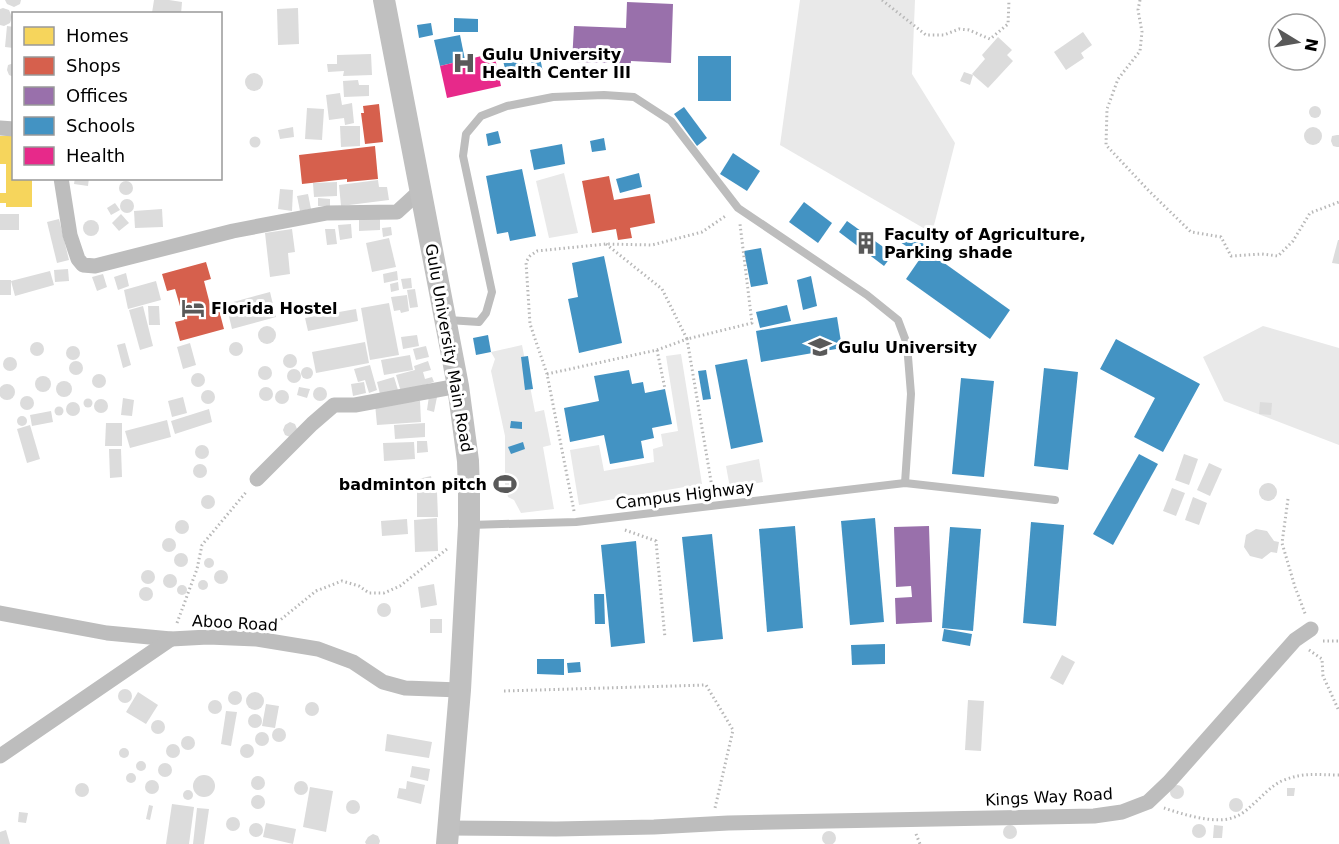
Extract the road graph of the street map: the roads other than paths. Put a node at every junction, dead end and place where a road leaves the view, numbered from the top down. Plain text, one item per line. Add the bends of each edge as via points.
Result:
1 (384, 0) edge
2 (61, 180) edge
3 (422, 190) junction
4 (445, 320) junction
5 (458, 386) junction
6 (257, 479) road end
7 (905, 483) junction
8 (1054, 500) dead end
9 (469, 525) junction
10 (0, 613) edge
11 (1311, 629) road end
12 (171, 639) junction
13 (460, 690) junction
14 (0, 756) edge
15 (447, 836) edge

1 - 3 street, Gulu University Main Road
2 - 3 street via 78,259 83,265 95,266 233,231 327,213 397,212
3 - 4 street, Gulu University Main Road
4 - 5 street, Gulu University Main Road
4 - 7 lane via 479,322 492,292 463,156 466,134 481,116 507,105 553,97 634,97 671,121 738,208 898,320 907,344 911,394
5 - 6 street via 355,405 334,405
5 - 9 street, Gulu University Main Road via 468,461
7 - 8 lane, Campus Highway
7 - 9 lane, Campus Highway via 576,522
9 - 13 street, Gulu University Main Road
10 - 12 street, Aboo Road via 107,633
11 - 15 street, Kings Way Road via 1295,640 1169,782 1148,802 1122,812 1094,816 555,829
12 - 13 street, Aboo Road via 257,639 318,649 353,662 383,682 405,688
12 - 14 street
13 - 15 street, Gulu University Main Road

